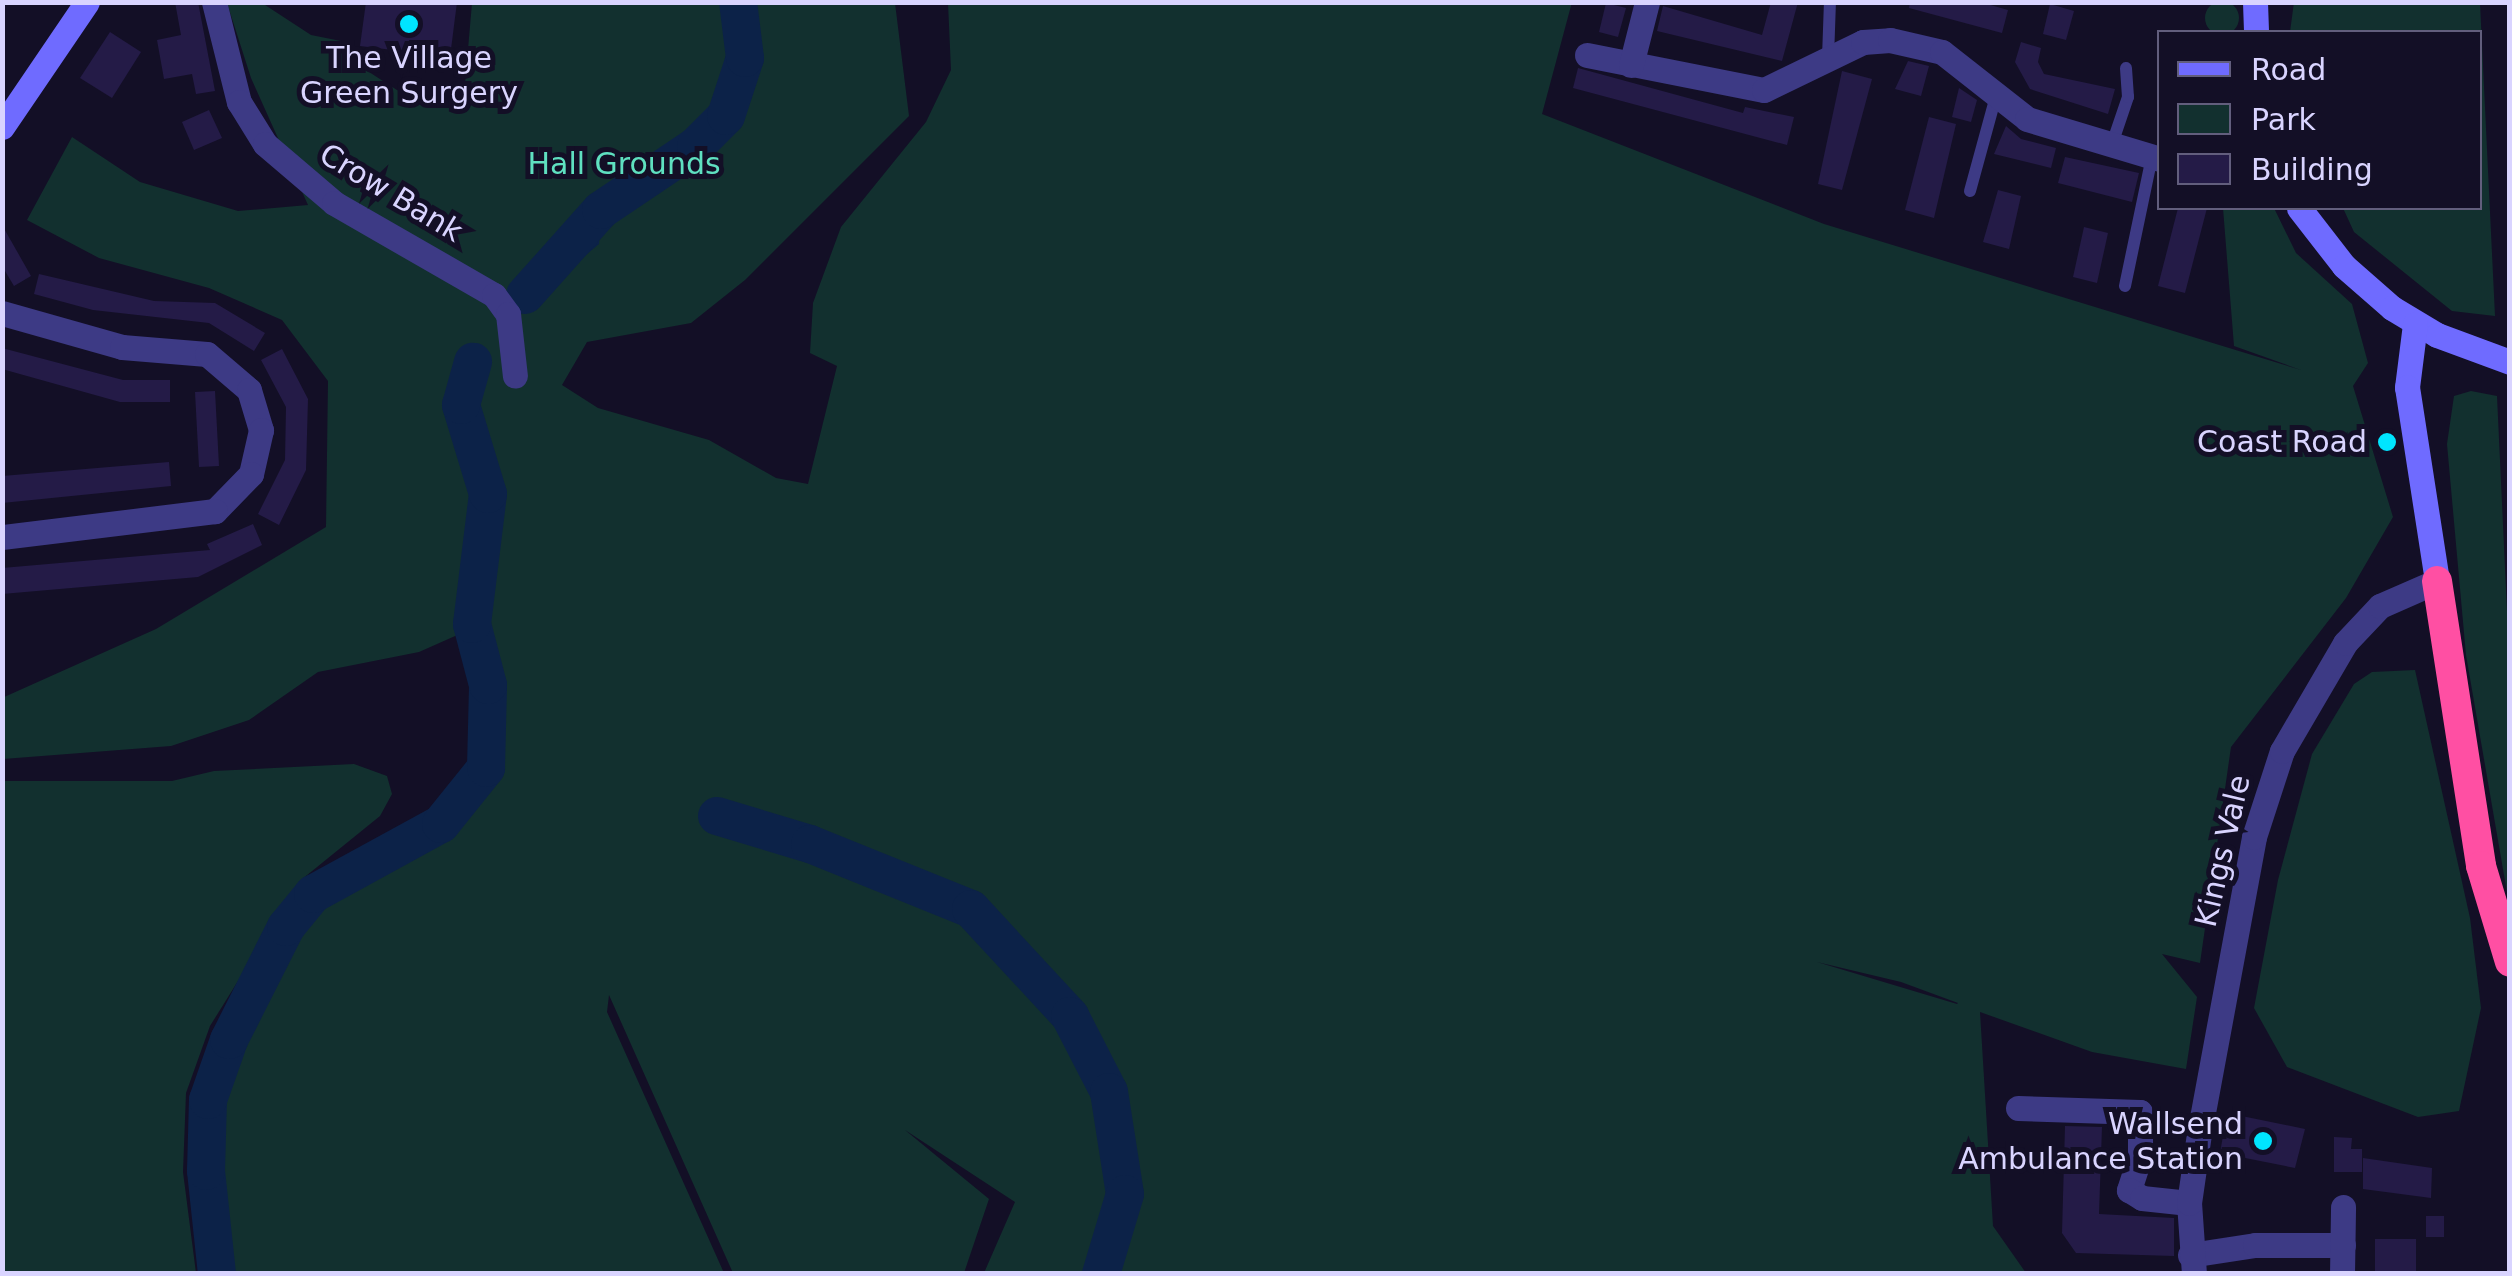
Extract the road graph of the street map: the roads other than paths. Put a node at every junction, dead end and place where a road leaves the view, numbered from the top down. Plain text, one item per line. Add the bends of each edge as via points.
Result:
1 (87, 2) edge
2 (214, 2) edge
3 (1647, 2) edge
4 (1830, 2) edge
5 (2255, 2) edge
6 (2256, 30) edge
7 (1587, 54) dead end
8 (1828, 58) junction
9 (1631, 65) junction
10 (2126, 68) dead end
11 (1996, 96) junction
12 (2, 127) edge
13 (2112, 144) junction
14 (2156, 158) edge
15 (1970, 191) dead end
16 (2301, 210) edge
17 (2126, 286) dead end
18 (2, 313) edge
19 (2415, 324) junction
20 (2510, 362) edge
21 (514, 376) dead end
22 (2, 537) edge
23 (2437, 581) junction
24 (2510, 962) edge
25 (2018, 1108) dead end
26 (2189, 1203) junction
27 (2344, 1207) dead end
28 (2343, 1245) junction
29 (2192, 1264) edge
30 (2342, 1274) edge

1 - 12 street
2 - 21 street, Crow Bank via 239,102 265,144 334,203 494,295 508,314
3 - 9 street
4 - 8 lane
5 - 6 street
7 - 9 street
8 - 9 street via 1764,90
8 - 11 street via 1863,42 1890,40 1942,52
10 - 13 lane via 2128,96
11 - 13 street via 2028,119
11 - 15 lane
13 - 14 street
14 - 17 lane
16 - 19 street via 2344,266
18 - 22 street via 122,346 207,354 250,390 262,430 251,474 215,512
19 - 20 street
19 - 23 street via 2406,387
23 - 24 highway via 2481,866
23 - 26 street, Kings Vale via 2380,606 2345,643 2282,751 2244,887
25 - 26 street via 2140,1112 2140,1156 2129,1190 2142,1198
26 - 29 street, Kings Vale
27 - 28 street
28 - 29 street via 2255,1245
28 - 30 street

